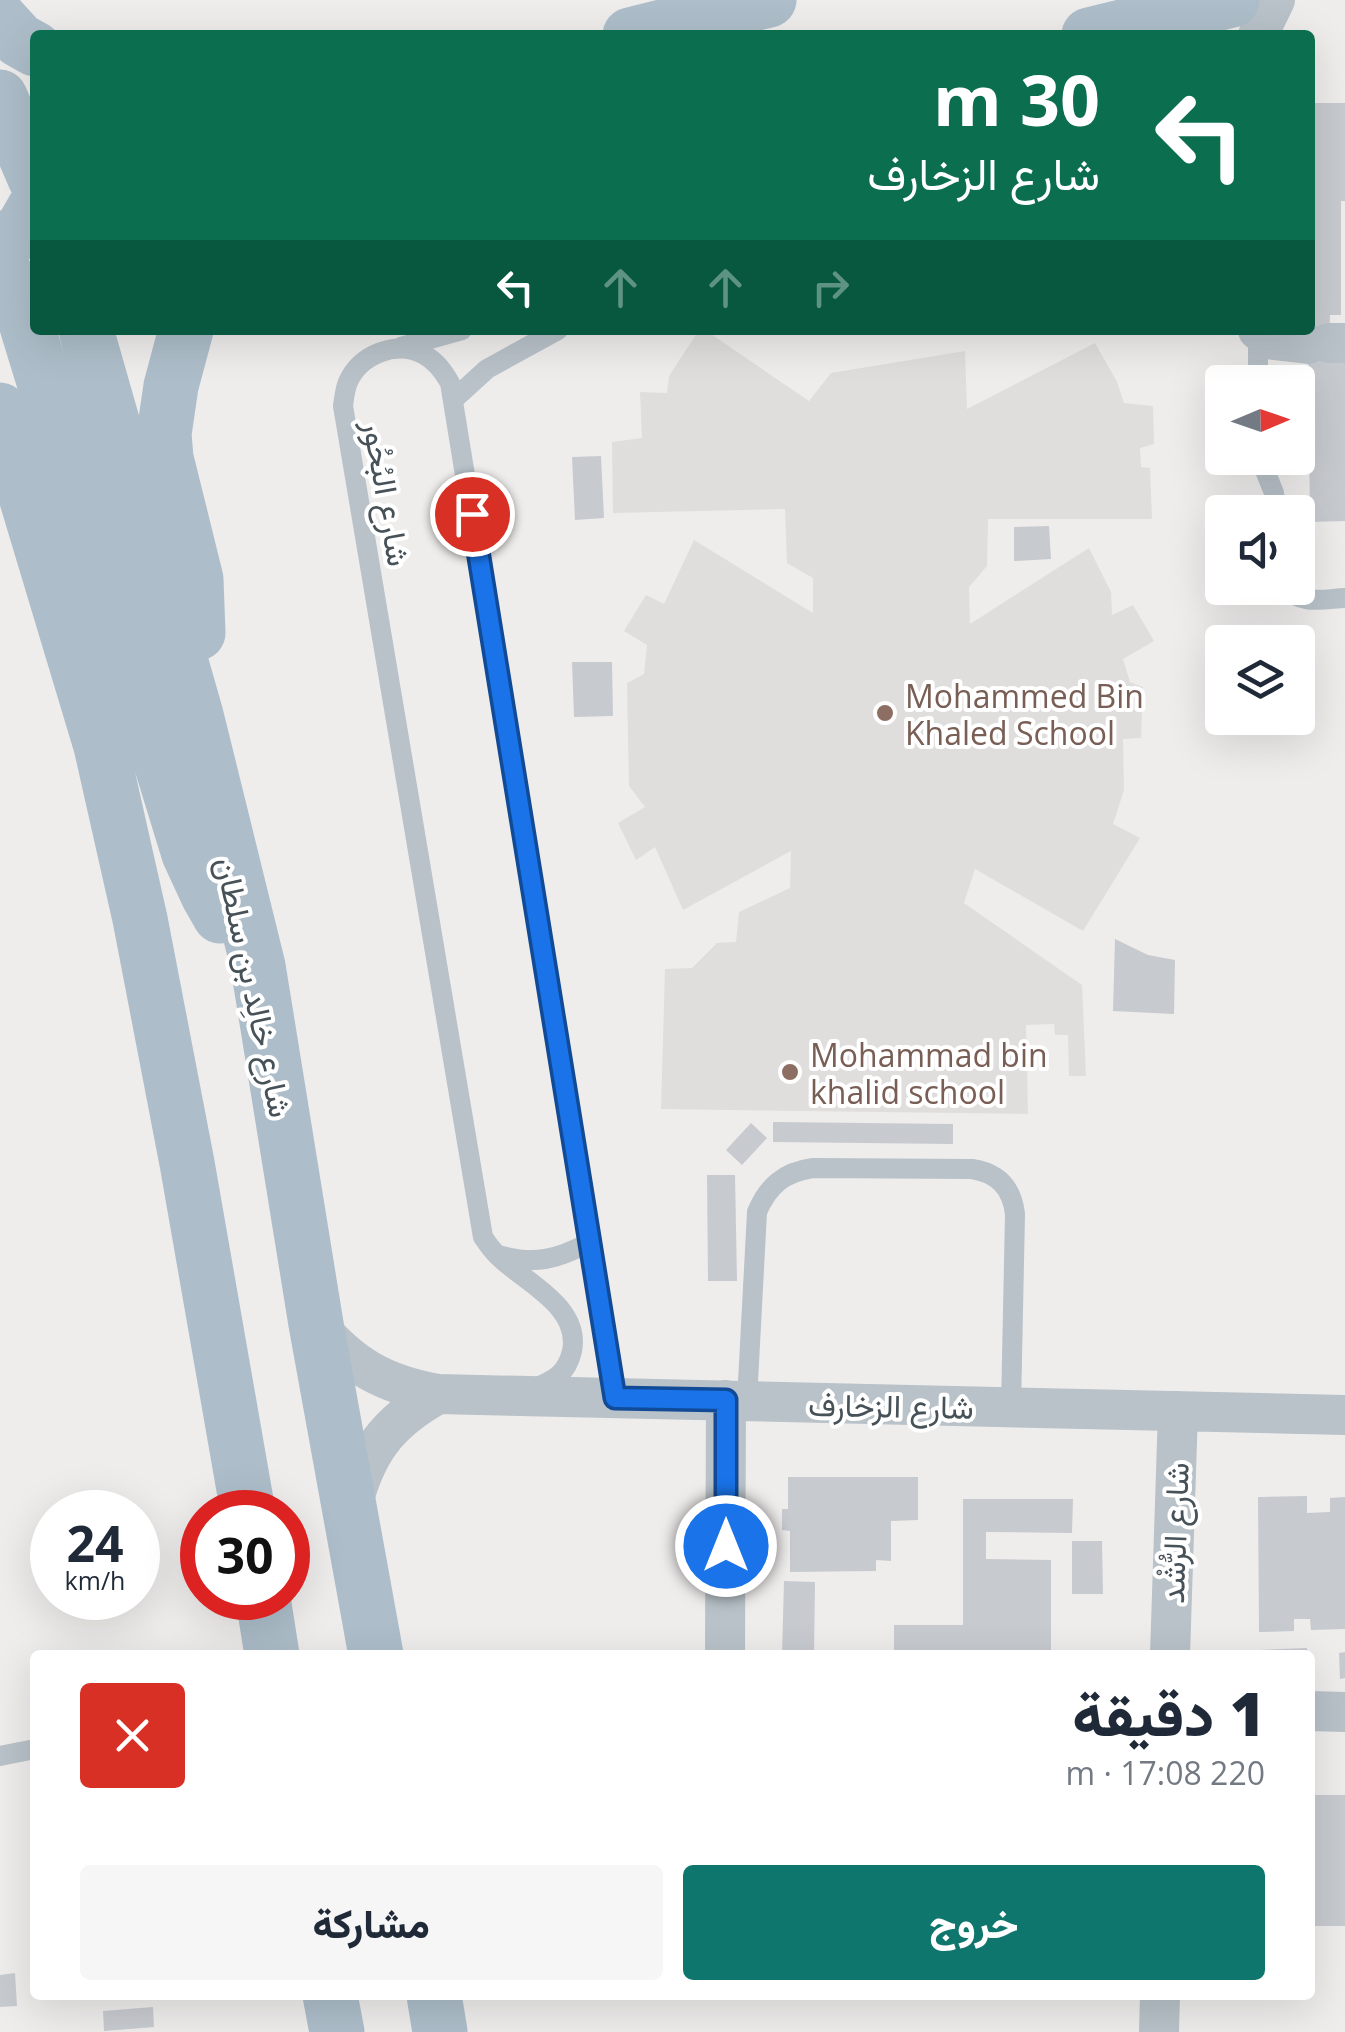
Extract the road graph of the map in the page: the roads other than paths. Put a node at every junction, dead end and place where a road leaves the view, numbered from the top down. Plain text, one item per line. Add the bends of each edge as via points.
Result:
1 (1232, 0) edge
2 (1275, 0) edge
3 (738, 14) edge
4 (0, 18) edge
5 (1188, 25) edge
6 (656, 30) edge
7 (1138, 30) edge
8 (1260, 30) edge
9 (30, 47) edge
10 (0, 96) edge
11 (30, 166) edge
12 (30, 210) edge
13 (14, 262) edge
14 (30, 316) edge
15 (36, 335) edge
16 (87, 335) edge
17 (185, 335) edge
18 (444, 335) edge
19 (549, 335) edge
20 (1258, 335) edge
21 (1266, 335) edge
22 (1327, 343) edge
23 (398, 348) junction
24 (1258, 365) edge
25 (453, 400) junction
26 (0, 410) edge
27 (0, 531) edge
28 (1345, 598) edge
29 (1315, 599) edge
30 (196, 716) junction
31 (101, 746) junction
32 (258, 966) junction
33 (590, 1242) junction
34 (496, 1254) junction
35 (316, 1324) junction
36 (438, 1394) junction
37 (518, 1396) junction
38 (615, 1398) junction
39 (737, 1401) junction
40 (1011, 1408) junction
41 (1178, 1411) junction
42 (1345, 1415) edge
43 (244, 1490) edge
44 (351, 1510) junction
45 (266, 1620) edge
46 (271, 1650) edge
47 (375, 1650) edge
48 (726, 1650) edge
49 (1170, 1650) edge
50 (1315, 1711) edge
51 (1345, 1712) edge
52 (30, 1751) edge
53 (0, 1756) edge
54 (331, 2000) edge
55 (435, 2000) edge
56 (1160, 2000) edge
57 (336, 2032) edge
58 (440, 2032) edge
59 (1158, 2032) edge

1 - 5 main road
2 - 8 street
3 - 6 main road
4 - 9 main road
5 - 7 main road
10 - 11 main road
12 - 13 main road
13 - 14 main road
15 - 32 main road via 190,854 228,930
16 - 30 main road, شارع خالِد بن سلطان
17 - 30 main road via 164,434 196,579
18 - 23 lane, شارع البُحُور
19 - 25 lane via 487,369
20 - 24 lane
21 - 22 street
23 - 25 lane via 438,364
23 - 34 lane, شارع البُحُور via 358,365 343,406 482,1237
25 - 33 lane
26 - 31 main road
27 - 31 main road via 42,655
28 - 29 lane
30 - 32 main road, شارع خالِد بن سلطان
31 - 43 main road via 148,956
32 - 35 main road, شارع خالِد بن سلطان
33 - 34 lane via 544,1261
33 - 38 lane
34 - 37 lane, شارع البُحُور via 562,1310 572,1332 565,1369
35 - 36 street, شارع الزخارف via 357,1364 396,1384
35 - 44 main road, شارع خالِد بن سلطان
36 - 37 street, شارع الزخارف
36 - 44 street via 412,1409 370,1453
37 - 38 street, شارع الزخارف
38 - 39 street, شارع الزخارف
39 - 40 street, شارع الزخارف
39 - 40 lane via 758,1212 773,1186 812,1168 972,1169 997,1177 1014,1200
39 - 48 street
40 - 41 street, شارع الزخارف
41 - 42 street, شارع الزخارف
41 - 49 street, شارع الرُّشْد
44 - 47 main road, شارع خالِد بن سلطان
45 - 46 main road
50 - 51 street
52 - 53 lane
54 - 57 main road
55 - 58 main road
56 - 59 street

